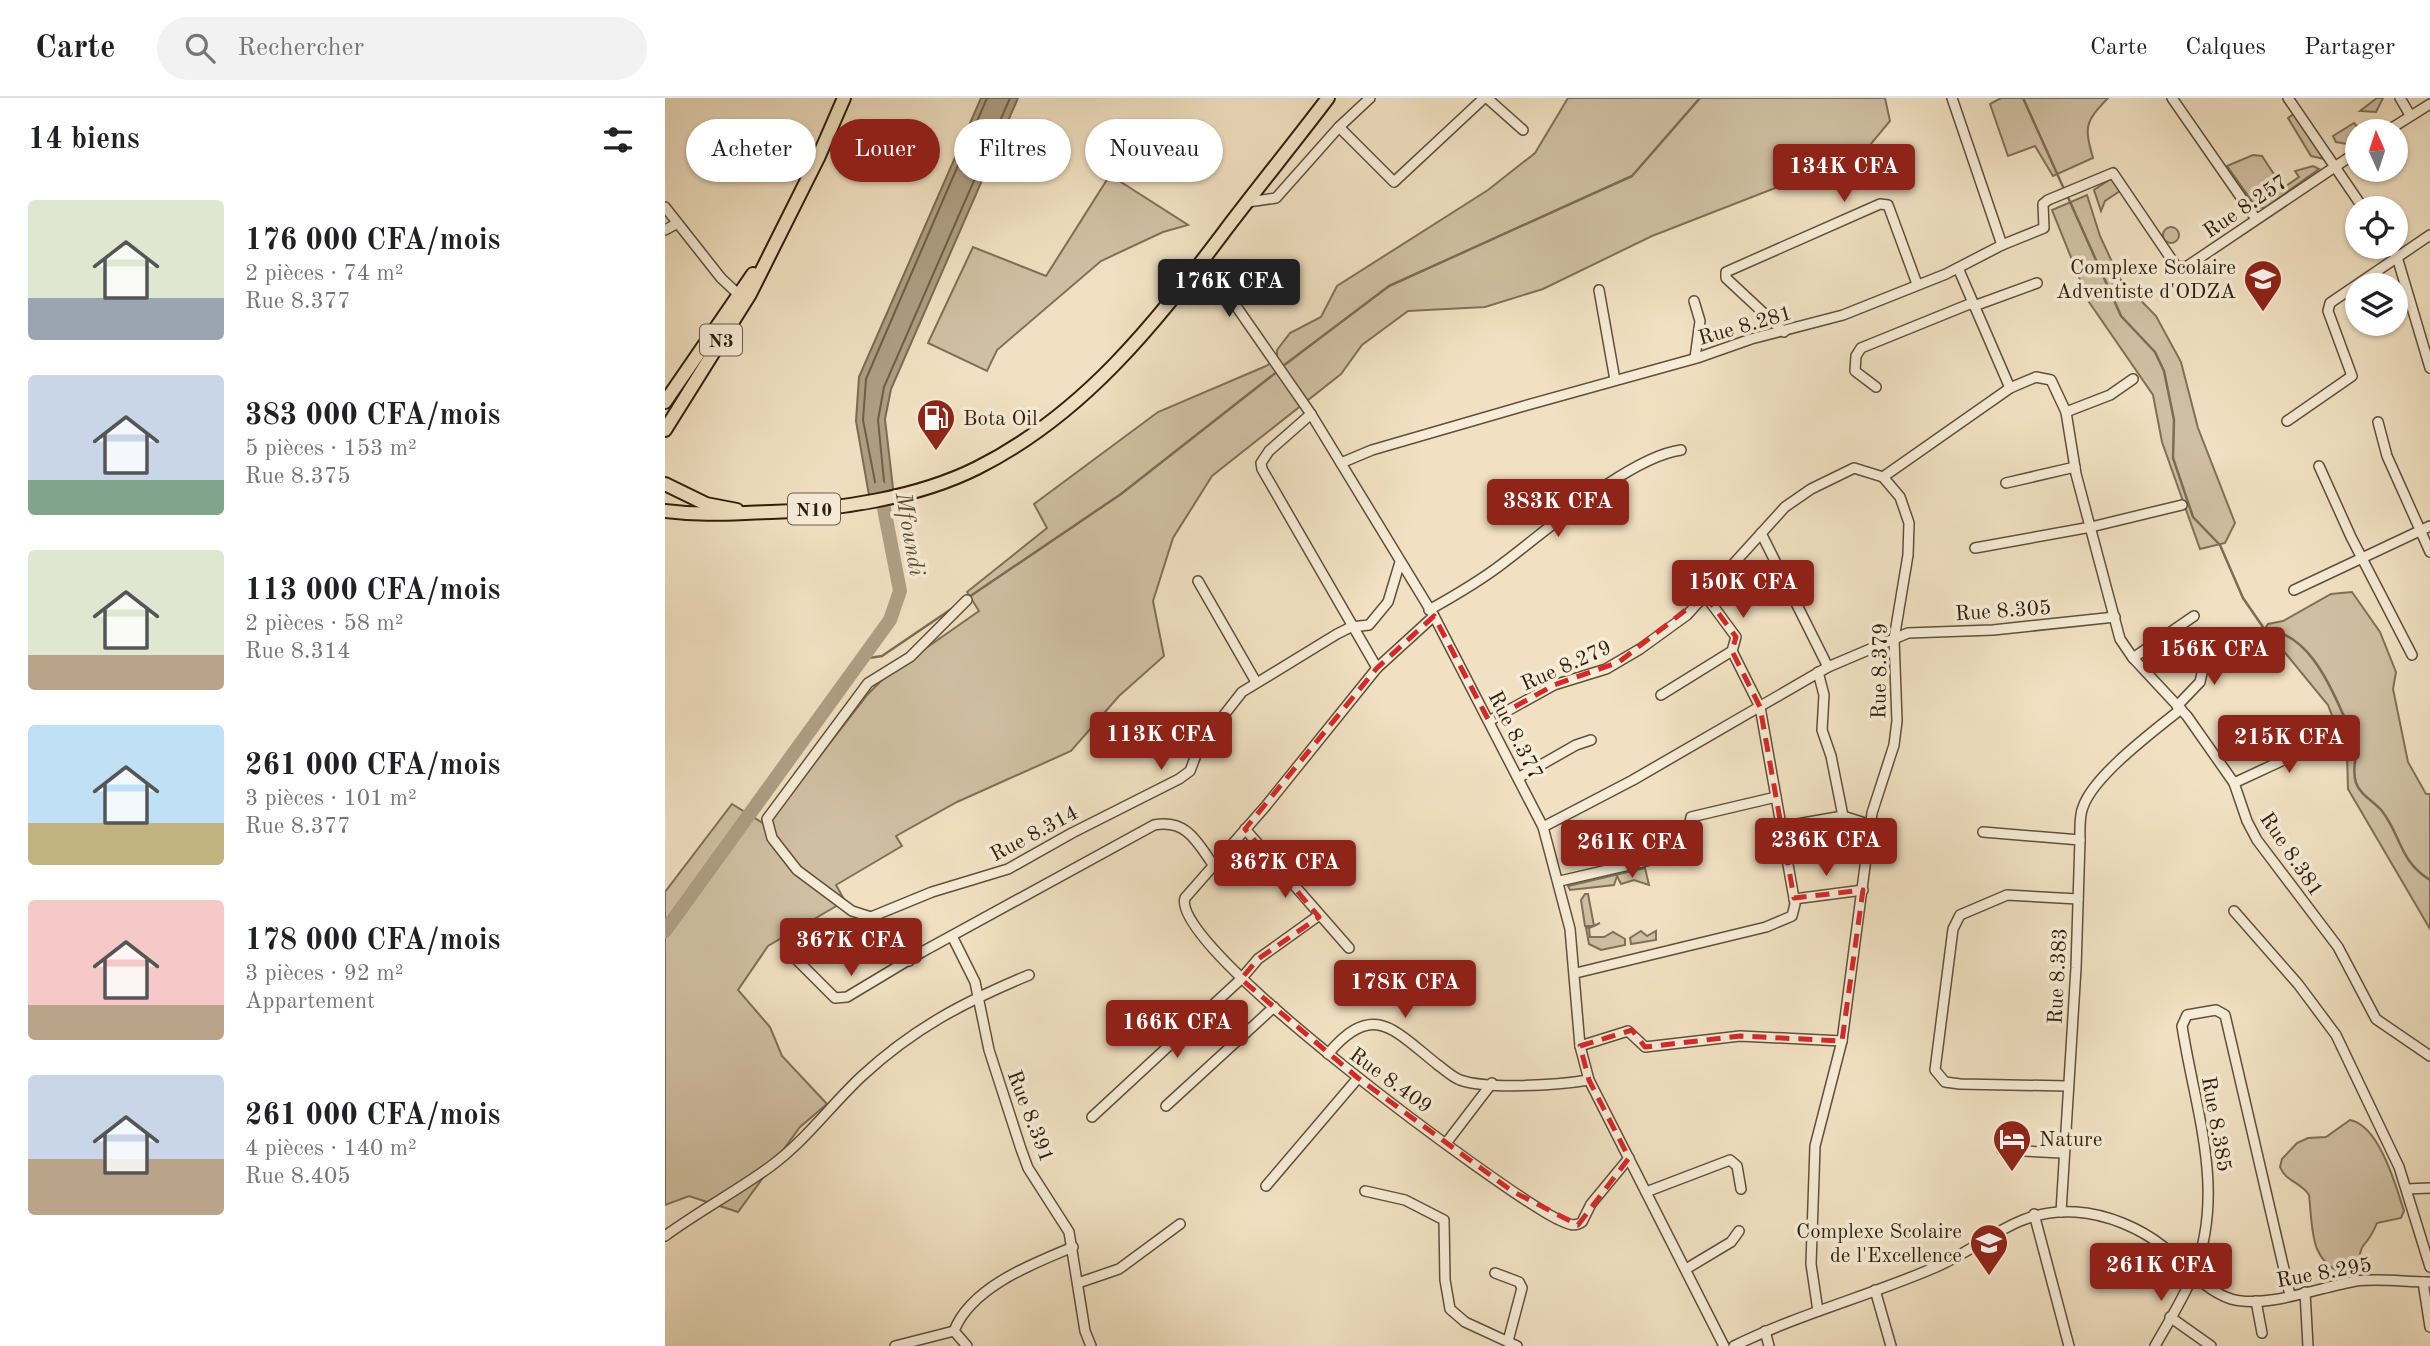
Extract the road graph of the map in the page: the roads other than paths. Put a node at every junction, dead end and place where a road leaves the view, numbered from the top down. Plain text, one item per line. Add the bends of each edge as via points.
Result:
1 (844, 98) edge
2 (1328, 98) edge
3 (1370, 98) edge
4 (1486, 98) edge
5 (1952, 98) edge
6 (2172, 98) edge
7 (2288, 98) edge
8 (2400, 98) edge
9 (2430, 104) edge
10 (2410, 115) junction
11 (2404, 119) edge
12 (1339, 127) junction
13 (1523, 130) dead end
14 (2345, 160) edge
15 (2335, 167) junction
16 (2113, 173) joint
17 (2355, 196) edge
18 (1248, 202) junction
19 (665, 207) edge
20 (2256, 219) junction
21 (676, 224) junction
22 (665, 230) edge
23 (2430, 235) edge
24 (2003, 245) junction
25 (771, 248) junction
26 (2408, 250) edge
27 (2394, 259) edge
28 (2398, 259) edge
29 (1204, 260) junction
30 (1958, 268) junction
31 (2037, 283) dead end
32 (1917, 284) junction
33 (1599, 290) dead end
34 (738, 294) junction
35 (1694, 301) dead end
36 (1973, 304) junction
37 (1784, 332) junction
38 (1695, 358) junction
39 (2430, 368) edge
40 (2133, 379) dead end
41 (1615, 380) junction
42 (1876, 387) dead end
43 (2010, 388) junction
44 (665, 402) edge
45 (2066, 412) junction
46 (1311, 414) junction
47 (2287, 421) dead end
48 (2378, 422) dead end
49 (665, 430) edge
50 (1681, 450) dead end
51 (1341, 464) junction
52 (2319, 466) dead end
53 (2075, 467) junction
54 (1883, 477) junction
55 (2006, 483) dead end
56 (665, 484) edge
57 (2182, 505) dead end
58 (665, 511) edge
59 (758, 512) junction
60 (2091, 527) junction
61 (2425, 528) edge
62 (1761, 533) junction
63 (1975, 548) dead end
64 (2430, 552) edge
65 (2362, 556) junction
66 (1399, 562) junction
67 (1198, 581) dead end
68 (2294, 590) dead end
69 (1705, 595) junction
70 (967, 600) dead end
71 (1431, 613) junction
72 (2195, 616) dead end
73 (2115, 617) junction
74 (1351, 627) junction
75 (2221, 634) dead end
76 (1894, 639) junction
77 (1732, 651) junction
78 (2412, 655) dead end
79 (2133, 658) junction
80 (1828, 667) junction
81 (1377, 668) junction
82 (1818, 672) junction
83 (1256, 682) junction
84 (1661, 695) dead end
85 (1760, 707) junction
86 (2179, 707) junction
87 (1489, 721) junction
88 (2331, 738) dead end
89 (1591, 740) dead end
90 (1518, 778) junction
91 (2234, 783) junction
92 (1776, 797) junction
93 (1843, 816) junction
94 (1871, 825) junction
95 (1543, 827) junction
96 (1780, 827) junction
97 (1245, 830) junction
98 (1983, 832) dead end
99 (2080, 840) junction
100 (1214, 866) junction
101 (1560, 881) junction
102 (1863, 891) junction
103 (1794, 899) junction
104 (2078, 899) junction
105 (2234, 911) dead end
106 (1318, 916) junction
107 (871, 917) junction
108 (952, 936) junction
109 (1349, 948) dead end
110 (797, 960) dead end
111 (909, 961) junction
112 (1576, 973) junction
113 (1029, 975) dead end
114 (1241, 979) junction
115 (978, 996) junction
116 (1274, 1007) junction
117 (1842, 1041) junction
118 (1580, 1046) junction
119 (1328, 1054) junction
120 (2430, 1056) edge
121 (1358, 1078) junction
122 (1589, 1080) junction
123 (1492, 1083) junction
124 (2067, 1086) junction
125 (1166, 1107) dead end
126 (1092, 1117) dead end
127 (1447, 1142) junction
128 (2002, 1150) dead end
129 (2062, 1153) junction
130 (1629, 1158) junction
131 (1266, 1186) dead end
132 (2430, 1188) edge
133 (1741, 1189) dead end
134 (2407, 1189) junction
135 (1365, 1191) dead end
136 (1646, 1192) junction
137 (2061, 1212) junction
138 (2034, 1214) junction
139 (1180, 1224) dead end
140 (1739, 1231) dead end
141 (665, 1236) edge
142 (1073, 1247) junction
143 (2430, 1266) edge
144 (1686, 1269) junction
145 (1495, 1273) dead end
146 (2193, 1274) junction
147 (2426, 1282) edge
148 (1077, 1283) junction
149 (1875, 1290) junction
150 (2305, 1292) junction
151 (2290, 1295) junction
152 (2256, 1301) junction
153 (1818, 1311) junction
154 (2170, 1317) junction
155 (2430, 1327) edge
156 (954, 1331) junction
157 (1765, 1331) junction
158 (2262, 1333) dead end
159 (1512, 1343) edge
160 (895, 1346) edge
161 (967, 1346) edge
162 (1091, 1346) edge
163 (1724, 1346) edge
164 (1734, 1346) edge
165 (1769, 1346) edge
166 (1891, 1346) edge
167 (2069, 1346) edge
168 (2155, 1346) edge
169 (2211, 1346) edge
170 (2308, 1346) edge

1 - 25 highway, N3
2 - 18 highway, N10
3 - 12 street
4 - 12 street via 1394,182
4 - 13 street
5 - 24 street
6 - 20 street
7 - 15 street
8 - 10 street
9 - 10 street
10 - 11 street
12 - 18 street via 1276,198
14 - 15 street, Rue 8.257
15 - 17 street
15 - 20 street, Rue 8.257
16 - 20 street, Rue 8.257 via 2181,268
16 - 24 street, Rue 8.281 via 2048,200 2043,204 2044,228
18 - 29 highway, N10
19 - 21 street
21 - 22 street
21 - 34 street
23 - 26 street
24 - 30 street, Rue 8.281
25 - 34 highway, N3
25 - 49 highway, N3 via 750,294
27 - 47 street via 2327,306 2352,376
28 - 39 street
29 - 46 street, Rue 8.377
29 - 59 highway, N10 via 1121,360 1063,412 974,469 870,501
30 - 32 street, Rue 8.281
30 - 36 street
31 - 36 street
32 - 37 street, Rue 8.281 via 1843,315
32 - 37 street via 1888,205 1880,204 1726,272 1726,278
33 - 41 street
34 - 44 highway, N3
35 - 38 street via 1700,321
36 - 42 street via 1861,348 1855,371
36 - 43 street
37 - 38 street, Rue 8.281
38 - 41 street, Rue 8.281
40 - 45 street via 2110,395
41 - 51 street, Rue 8.281 via 1372,450
43 - 45 street via 2045,377 2051,380
43 - 54 street
45 - 53 street, Rue 8.381
46 - 51 street, Rue 8.377
46 - 74 street via 1263,457 1262,469
48 - 61 street via 2387,456
50 - 71 street, Rue 8.409 via 1651,458
51 - 66 street, Rue 8.377
52 - 65 street
53 - 55 street
53 - 60 street, Rue 8.381
54 - 62 street, Rue 8.279 via 1861,468 1846,471 1792,502
54 - 76 street, Rue 8.379 via 1900,496 1909,523 1909,555
56 - 59 highway, N10 via 706,504
57 - 60 street
58 - 59 highway, N10 via 705,516
60 - 63 street
60 - 73 street, Rue 8.381
61 - 64 street
61 - 65 street
62 - 69 street, Rue 8.279
62 - 80 street
65 - 68 street
65 - 78 street
66 - 71 street, Rue 8.377
66 - 74 street, Rue 8.314 via 1388,602 1369,625
67 - 83 street
69 - 77 street via 1736,637
69 - 87 street, Rue 8.279 via 1687,615 1619,662 1554,685
70 - 107 street via 910,657 868,683 767,819 772,838 797,870 852,911
71 - 81 street, Rue 8.409
71 - 87 street, Rue 8.377
72 - 79 street
73 - 76 street, Rue 8.305 via 1967,632 1918,632
73 - 79 street, Rue 8.381 via 2120,639
74 - 81 street
74 - 83 street, Rue 8.314
75 - 86 street, Rue 8.383 via 2210,638 2200,682
76 - 80 street, Rue 8.305
76 - 94 street, Rue 8.379 via 1895,733
77 - 84 street
77 - 85 street
79 - 86 street, Rue 8.381
80 - 82 street, Rue 8.305
81 - 97 street, Rue 8.409
82 - 85 street, Rue 8.305
82 - 93 street via 1824,695 1822,730
83 - 107 street, Rue 8.314 via 1227,709 1199,747 1190,771 1179,779 1008,869 922,895
85 - 92 street
85 - 95 street, Rue 8.305
86 - 91 street, Rue 8.381
86 - 99 street, Rue 8.383 via 2088,797 2081,811
87 - 90 street, Rue 8.377
88 - 91 street
89 - 90 street
90 - 95 street, Rue 8.377
91 - 120 street, Rue 8.381 via 2257,840 2338,947 2371,1012 2381,1024
92 - 96 street
92 - 101 street via 1691,817 1685,852
93 - 94 street
93 - 96 street
94 - 102 street, Rue 8.379
95 - 101 street, Rue 8.377
96 - 103 street
97 - 100 street, Rue 8.409
97 - 106 street
98 - 99 street
99 - 104 street, Rue 8.383
100 - 108 street via 1188,830 1168,822 1154,825
100 - 114 street, Rue 8.409 via 1183,904 1221,960
101 - 112 street, Rue 8.377
102 - 103 street
102 - 117 street, Rue 8.379
103 - 112 street via 1792,916 1782,923
104 - 124 street, Rue 8.383
104 - 124 street via 2007,895 1960,915 1953,929 1935,1070 1945,1082 1960,1084
105 - 134 street via 2336,1035
106 - 109 street
106 - 114 street via 1258,959
107 - 111 street
108 - 111 street
108 - 115 street, Rue 8.391
110 - 111 street via 835,998 847,997
112 - 118 street, Rue 8.377
113 - 115 street
114 - 116 street, Rue 8.409
114 - 126 street
115 - 141 street via 912,1035 859,1079 831,1112 771,1166
115 - 142 street, Rue 8.391 via 1000,1090 1028,1168 1063,1219
116 - 119 street, Rue 8.409
116 - 125 street
117 - 118 street via 1740,1036 1645,1047 1628,1031
117 - 153 street, Rue 8.379 via 1815,1146 1811,1254
118 - 122 street, Rue 8.377
119 - 121 street, Rue 8.409
119 - 123 street via 1356,1026 1385,1026 1453,1076
121 - 127 street, Rue 8.409
121 - 131 street
122 - 123 street
122 - 130 street, Rue 8.377
123 - 127 street
124 - 129 street, Rue 8.383
127 - 130 street, Rue 8.409 via 1512,1191 1572,1225 1582,1222
128 - 129 street
129 - 137 street, Rue 8.383
130 - 136 street, Rue 8.377
132 - 134 street
133 - 136 street via 1737,1166 1730,1160
134 - 143 street
135 - 159 street via 1405,1200 1444,1220 1450,1309 1465,1322
136 - 144 street, Rue 8.377
137 - 138 street, Rue 8.295
137 - 146 street, Rue 8.295 via 2095,1215 2128,1226 2162,1246
138 - 149 street, Rue 8.295 via 1936,1267
138 - 167 street
139 - 148 street via 1119,1269
140 - 144 street via 1731,1242
142 - 148 street, Rue 8.391
142 - 156 street via 998,1284 961,1313
144 - 163 street, Rue 8.377
145 - 159 street via 1519,1282 1522,1288
146 - 151 street, Rue 8.385 via 2207,1224 2210,1185 2183,1019 2216,1010 2225,1015
146 - 152 street, Rue 8.295 via 2230,1298
146 - 154 street, Rue 8.385
147 - 150 street, Rue 8.295 via 2364,1280
147 - 155 street
148 - 162 street, Rue 8.391
149 - 153 street, Rue 8.295
149 - 166 street
150 - 151 street, Rue 8.295
150 - 170 street
151 - 152 street, Rue 8.295
152 - 158 street
153 - 157 street, Rue 8.295
154 - 168 street, Rue 8.385
154 - 169 street
156 - 160 street
156 - 161 street
157 - 164 street, Rue 8.295
157 - 165 street

